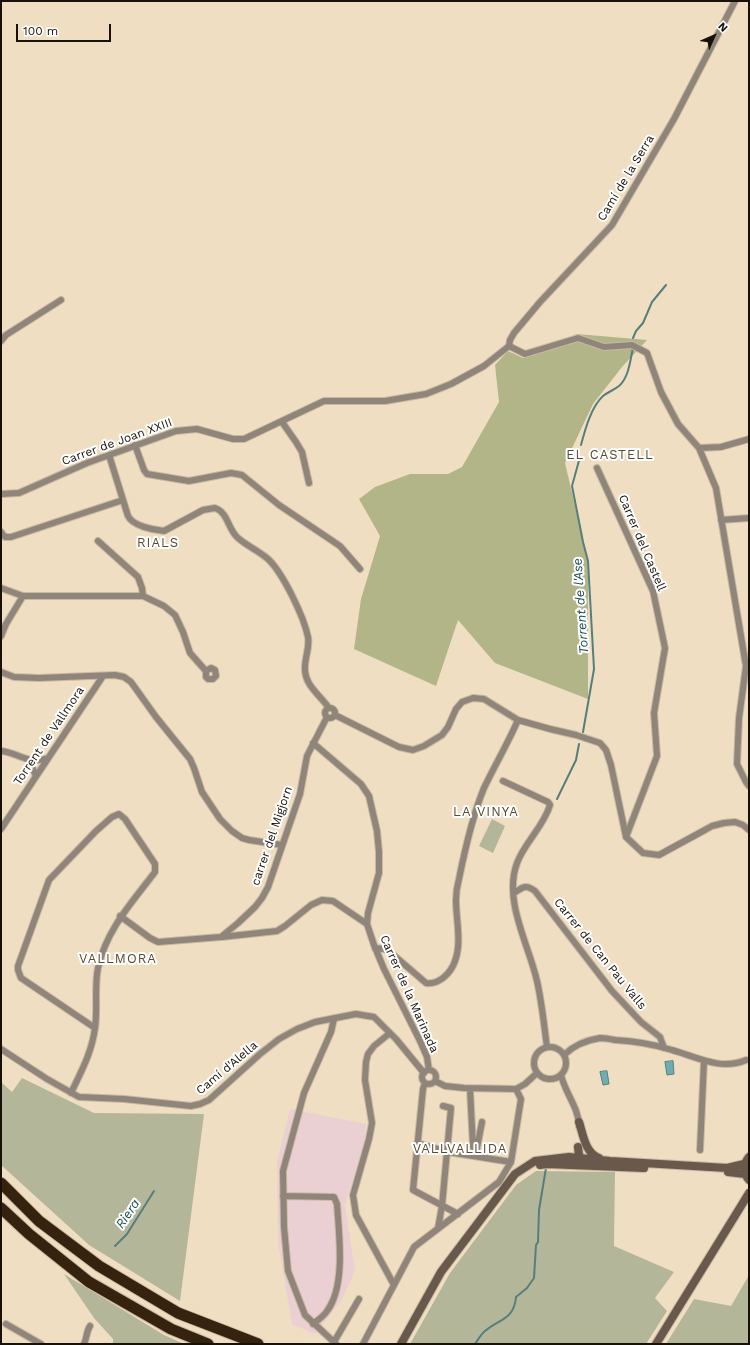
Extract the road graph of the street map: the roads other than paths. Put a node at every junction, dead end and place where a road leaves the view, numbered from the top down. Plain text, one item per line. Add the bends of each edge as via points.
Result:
1 (735, 1) edge
2 (61, 300) dead end
3 (1, 341) edge
4 (509, 346) junction
5 (282, 422) junction
6 (749, 439) edge
7 (135, 445) junction
8 (699, 448) junction
9 (109, 455) junction
10 (597, 468) dead end
11 (310, 483) dead end
12 (1, 494) edge
13 (123, 500) junction
14 (749, 518) edge
15 (721, 520) junction
16 (1, 532) edge
17 (98, 541) dead end
18 (360, 569) dead end
19 (1, 588) edge
20 (23, 596) junction
21 (143, 596) junction
22 (1, 636) edge
23 (206, 671) dead end
24 (1, 672) edge
25 (103, 676) junction
26 (328, 708) junction
27 (335, 715) junction
28 (327, 717) junction
29 (518, 720) junction
30 (313, 743) junction
31 (1, 751) edge
32 (48, 758) junction
33 (29, 760) junction
34 (36, 776) junction
35 (503, 781) dead end
36 (749, 786) edge
37 (1, 829) edge
38 (749, 830) edge
39 (626, 837) junction
40 (282, 845) junction
41 (514, 893) junction
42 (120, 916) junction
43 (367, 924) junction
44 (221, 937) junction
45 (375, 948) junction
46 (334, 1019) junction
47 (95, 1028) junction
48 (390, 1033) junction
49 (547, 1047) junction
50 (664, 1048) junction
51 (1, 1049) edge
52 (749, 1052) edge
53 (564, 1055) junction
54 (748, 1060) edge
55 (704, 1061) junction
56 (427, 1071) junction
57 (537, 1073) junction
58 (561, 1075) junction
59 (435, 1081) junction
60 (425, 1083) junction
61 (470, 1089) junction
62 (516, 1089) junction
63 (71, 1093) junction
64 (443, 1106) dead end
65 (482, 1122) dead end
66 (579, 1122) junction
67 (472, 1127) junction
68 (480, 1130) junction
69 (580, 1134) joint
70 (417, 1143) junction
71 (578, 1147) junction
72 (587, 1147) junction
73 (700, 1150) dead end
74 (448, 1152) junction
75 (476, 1154) junction
76 (569, 1157) junction
77 (749, 1157) edge
78 (583, 1158) junction
79 (610, 1161) junction
80 (511, 1162) junction
81 (546, 1164) junction
82 (744, 1164) junction
83 (525, 1167) junction
84 (628, 1168) junction
85 (748, 1179) edge
86 (1, 1183) edge
87 (749, 1193) edge
88 (283, 1196) junction
89 (442, 1206) junction
90 (1, 1208) edge
91 (458, 1214) junction
92 (438, 1228) junction
93 (394, 1285) junction
94 (359, 1298) dead end
95 (312, 1322) junction
96 (6, 1324) dead end
97 (90, 1326) dead end
98 (335, 1343) edge
99 (41, 1344) edge
100 (84, 1344) edge
101 (208, 1344) edge
102 (258, 1344) edge
103 (363, 1344) edge
104 (401, 1344) edge
105 (656, 1344) edge

1 - 4 street, Camí de la Serra via 674,119 612,225 540,302 514,333
2 - 3 street via 6,335
4 - 5 street, Carrer de Joan XXIII via 484,366 426,394 385,401 324,401
4 - 8 street via 525,354 578,338 604,347 632,345 647,352 661,392 678,424
5 - 7 street, Carrer de Joan XXIII via 244,439 188,429
5 - 11 street via 302,452
6 - 8 street via 721,447
7 - 9 street, Carrer de Joan XXIII
7 - 18 street via 147,474 189,481 231,473 242,475 279,505 340,546
8 - 15 street via 716,488
9 - 12 street, Carrer de Joan XXIII via 19,493
9 - 13 street
10 - 39 street, Carrer del Castell via 653,591 665,648 654,713 657,756
13 - 16 street via 8,537
13 - 26 street via 131,520 161,531 203,510 215,508 222,512 238,539 269,560 288,589 308,639 305,667 307,680
14 - 15 street
15 - 36 street via 746,666 739,718 737,764
17 - 21 street via 138,577
19 - 20 street
20 - 21 street
20 - 22 street
21 - 23 street via 164,606 175,615 190,653
24 - 25 street via 14,677 38,678
25 - 32 street, Torrent de Vallmora
25 - 40 street via 121,676 131,682 190,759 205,798 232,831 249,840
26 - 27 street via 334,708
26 - 28 street via 325,713
27 - 28 street via 332,718
27 - 29 street via 399,747 412,750 442,735 456,709 467,699 484,699
28 - 30 street, carrer del Migjorn
29 - 39 street via 600,743 606,750 611,765
29 - 45 street via 484,789 470,829 456,898 458,950 450,971 443,978 430,984 426,983 390,952
30 - 40 street, carrer del Migjorn via 307,756 300,794
30 - 43 street via 361,784 369,796 377,831 379,873
31 - 33 street
32 - 33 street
32 - 34 street, Torrent de Vallmora
33 - 34 street
34 - 37 street, Torrent de Vallmora
35 - 41 street via 550,805 517,864
38 - 39 street via 735,822 712,826 659,855 643,853
40 - 44 street, carrer del Migjorn via 262,898 238,924
41 - 49 street via 521,933 537,982
41 - 50 street, Carrer de Can Pau Valls via 523,887 530,887 535,891 612,991 640,1022 660,1037
42 - 44 street via 158,942
42 - 47 street via 98,966
42 - 47 street via 156,868 125,819 119,814 96,831 49,880 18,966 21,978
43 - 44 street, Carrer de la Marinada via 333,901 322,900 311,905 277,931
43 - 45 street, Carrer de la Marinada
45 - 56 street, Carrer de la Marinada via 427,1057
46 - 48 street, Camí d'Alella via 356,1014 374,1017
46 - 63 street, Camí d'Alella via 315,1022 279,1039 209,1100 200,1104 191,1106 79,1097
46 - 88 street via 331,1032 298,1109 283,1170
47 - 63 street via 89,1054
48 - 56 street, Camí d'Alella
48 - 93 street via 374,1046 366,1062 372,1123 353,1195 356,1215
49 - 53 street via 557,1049
49 - 57 street via 535,1057 534,1067
50 - 53 street via 640,1042 600,1038 575,1046
50 - 55 street
51 - 63 street, Camí d'Alella
52 - 54 street
53 - 58 street via 566,1066
54 - 55 street via 737,1064
55 - 73 street
56 - 59 street via 435,1074
56 - 60 street via 422,1077
57 - 58 street via 548,1080
57 - 62 street
58 - 66 street
59 - 60 street via 431,1084
59 - 61 street via 445,1086
60 - 70 street
61 - 62 street
61 - 67 street
62 - 80 street via 521,1099
64 - 74 street via 451,1108
65 - 68 street
66 - 69 street
66 - 72 street
67 - 68 street
67 - 75 street via 473,1148
68 - 75 street
69 - 71 street
70 - 74 street
70 - 89 street via 413,1190
71 - 76 street
71 - 78 street via 579,1155
72 - 78 street
72 - 79 street via 595,1156
74 - 75 street
74 - 89 street
75 - 80 street
76 - 78 street
76 - 83 street via 535,1161
77 - 82 street
78 - 79 street
78 - 81 street via 579,1162
78 - 84 street via 588,1163 623,1165
79 - 82 street via 726,1168
80 - 91 street via 498,1182
81 - 83 street
81 - 84 street
82 - 85 street
83 - 104 street via 510,1180 441,1272
84 - 85 street via 733,1172
86 - 102 highway via 39,1221 99,1266 178,1313
87 - 105 street
88 - 95 street via 288,1271 305,1315
88 - 95 street via 334,1197 337,1204 339,1280 327,1311
89 - 91 street
89 - 92 street
90 - 101 highway via 29,1234 90,1282 171,1329
91 - 92 street
92 - 93 street via 414,1248
93 - 103 street
94 - 98 street
95 - 98 street
96 - 99 street
97 - 100 street

